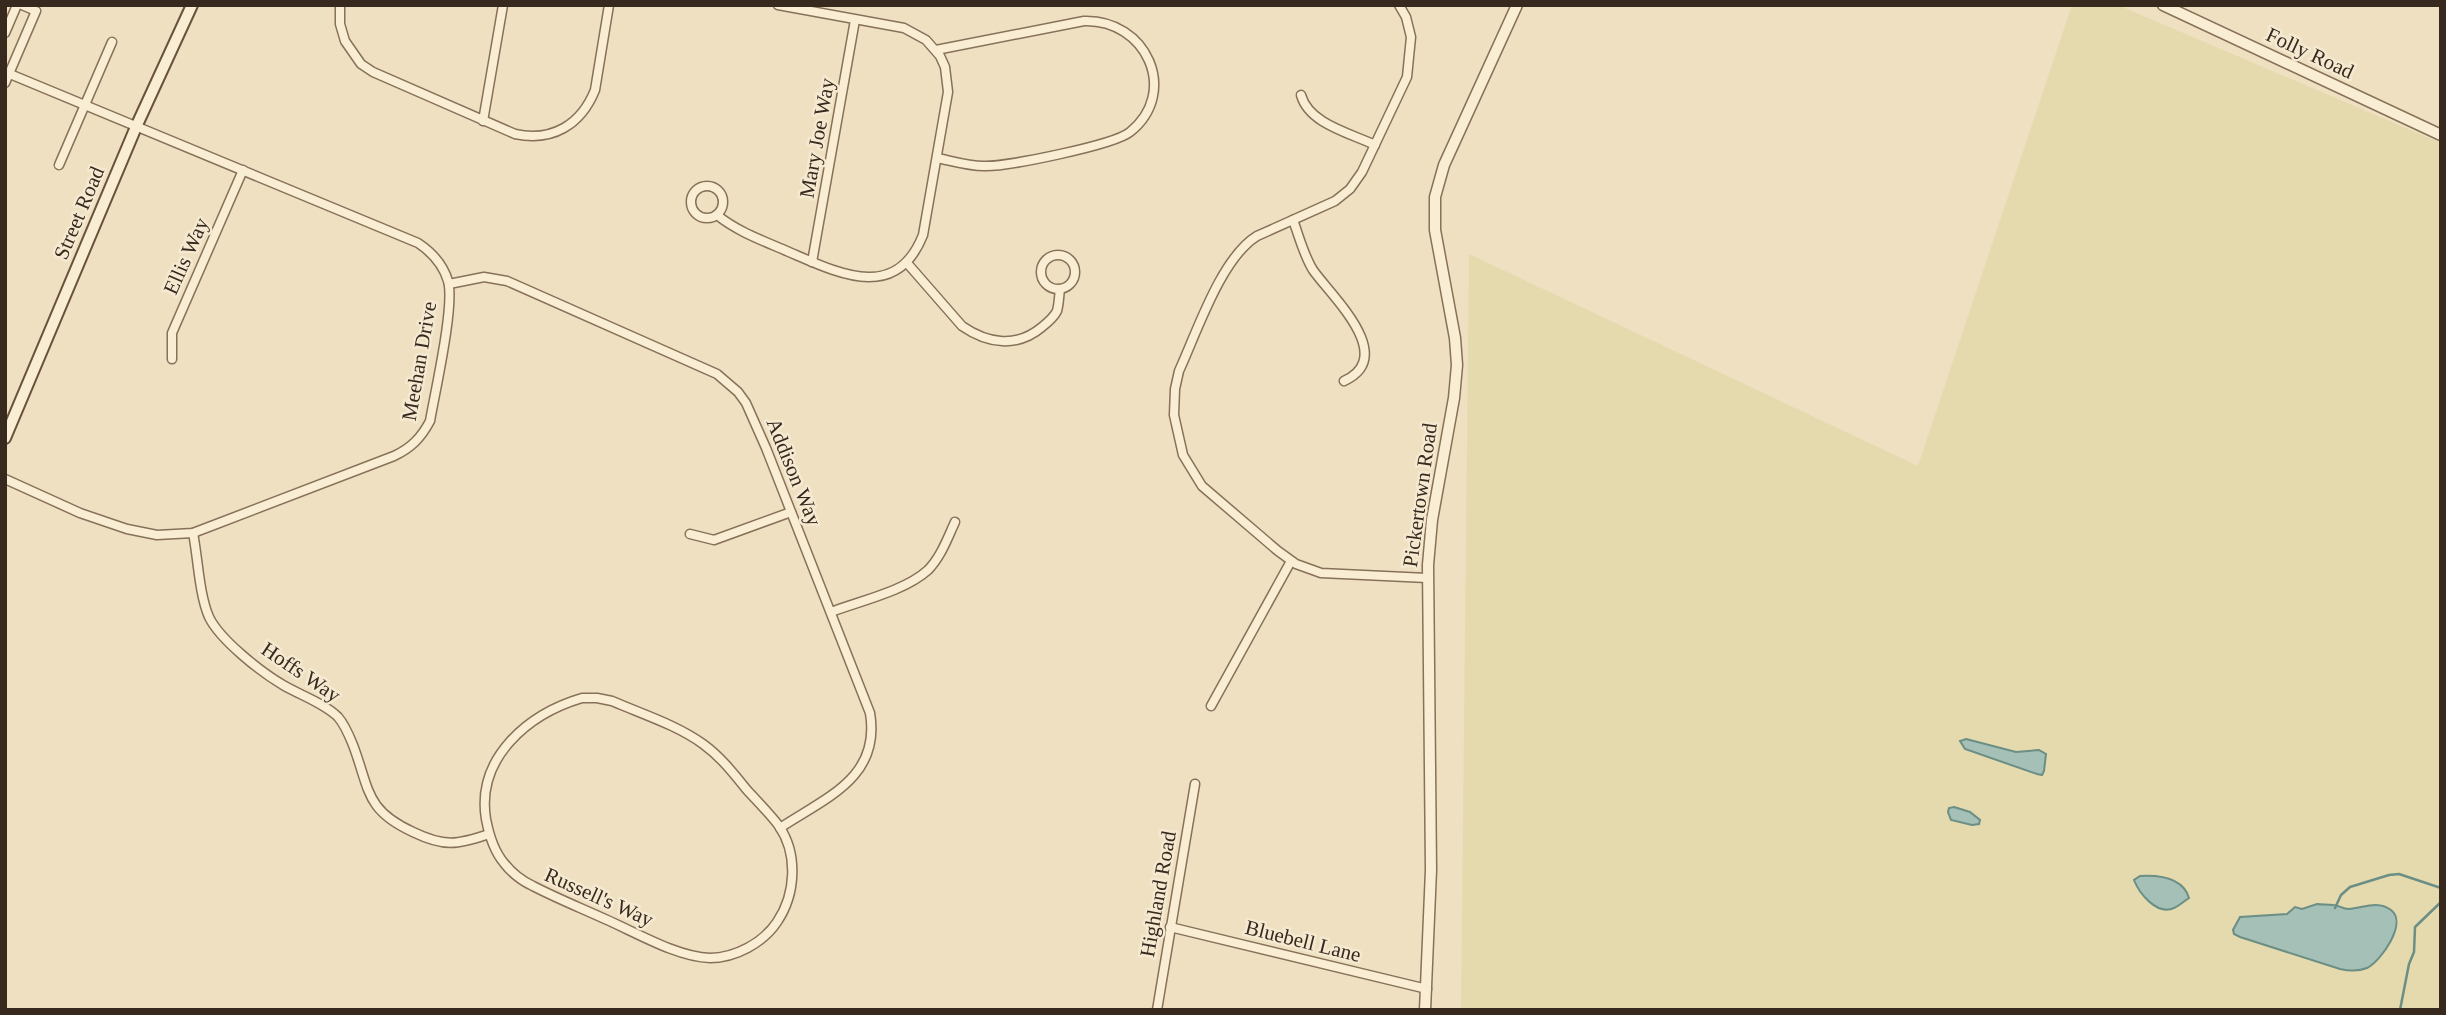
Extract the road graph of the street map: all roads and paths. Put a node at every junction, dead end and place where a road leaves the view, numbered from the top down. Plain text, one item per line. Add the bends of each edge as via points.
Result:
1 (20, 5) edge
2 (192, 5) edge
3 (340, 5) edge
4 (503, 5) edge
5 (609, 5) edge
6 (778, 5) edge
7 (1399, 5) edge
8 (1517, 5) edge
9 (2163, 5) edge
10 (855, 20) junction
11 (5, 33) edge
12 (112, 42) dead end
13 (936, 50) junction
14 (7, 73) edge
15 (5, 83) edge
16 (1301, 95) dead end
17 (85, 106) junction
18 (483, 121) junction
19 (136, 127) junction
20 (2441, 135) edge
21 (1375, 145) junction
22 (937, 158) junction
23 (59, 165) dead end
24 (243, 170) junction
25 (716, 215) dead end
26 (1293, 220) junction
27 (813, 262) junction
28 (907, 262) junction
29 (449, 284) junction
30 (1060, 289) junction
31 (172, 359) dead end
32 (1345, 381) dead end
33 (5, 438) edge
34 (5, 479) edge
35 (791, 512) junction
36 (956, 522) dead end
37 (193, 533) junction
38 (690, 534) dead end
39 (1291, 561) junction
40 (1427, 578) junction
41 (831, 612) junction
42 (1211, 706) dead end
43 (1195, 784) dead end
44 (780, 828) junction
45 (489, 834) junction
46 (1170, 927) junction
47 (1427, 989) junction
48 (1157, 1010) edge
49 (1425, 1010) edge

1 - 11 street
1 - 14 street via 36,11
2 - 19 main road, Street Road
3 - 18 street via 345,41 361,64
4 - 18 street
5 - 18 street via 595,90 577,120 558,132 537,137
6 - 10 street
7 - 21 street via 1411,37 1407,77
8 - 40 street, Pickertown Road via 1444,165 1435,197 1435,230 1457,365
9 - 20 street, Folly Road
10 - 13 street via 904,29
10 - 27 street, Mary Joe Way
12 - 17 street
13 - 22 street via 948,79
13 - 22 street via 1097,21 1117,26 1137,41 1149,60 1153,81 1144,117 1129,133 1110,142 991,166
14 - 15 street
14 - 17 street, Meehan Drive
16 - 21 street via 1315,117
17 - 19 street, Meehan Drive
17 - 23 street
19 - 24 street, Meehan Drive
19 - 33 main road, Street Road
21 - 26 street via 1362,172 1343,195
22 - 28 street via 923,235
24 - 29 street, Meehan Drive via 418,243 432,253
24 - 31 street, Ellis Way via 172,333
25 - 27 street
26 - 32 street via 1311,267 1360,333 1362,366
26 - 39 street via 1250,240 1230,261 1179,372 1174,399 1183,455 1202,486
27 - 28 street via 864,278 887,274
28 - 30 street via 962,326 991,341 1016,341 1036,332 1057,310
29 - 35 street, Addison Way via 484,277 507,281 717,374 746,403
29 - 37 street, Meehan Drive via 430,421 412,446
30 - 30 street via 1072,283 1076,271 1069,259 1057,255 1045,261 1042,274 1048,285
34 - 37 street, Meehan Drive via 127,529 157,535
35 - 38 street via 714,540
35 - 41 street, Addison Way
36 - 41 street via 928,570 906,584
37 - 45 street, Hoffs Way via 210,619 255,665 337,716 380,812 438,842 462,843
39 - 40 street via 1321,573
39 - 42 street
40 - 47 street, Pickertown Road via 1431,870
41 - 44 street, Addison Way via 870,713 870,752 850,781
43 - 46 street, Highland Road
44 - 45 street, Russell's Way via 702,743 612,701 582,698 525,727 499,754 485,797
44 - 45 street, Russell's Way via 793,872 783,912 754,944 709,958 682,952 532,886 504,863
46 - 47 street, Bluebell Lane
46 - 48 street, Highland Road
47 - 49 street, Pickertown Road

